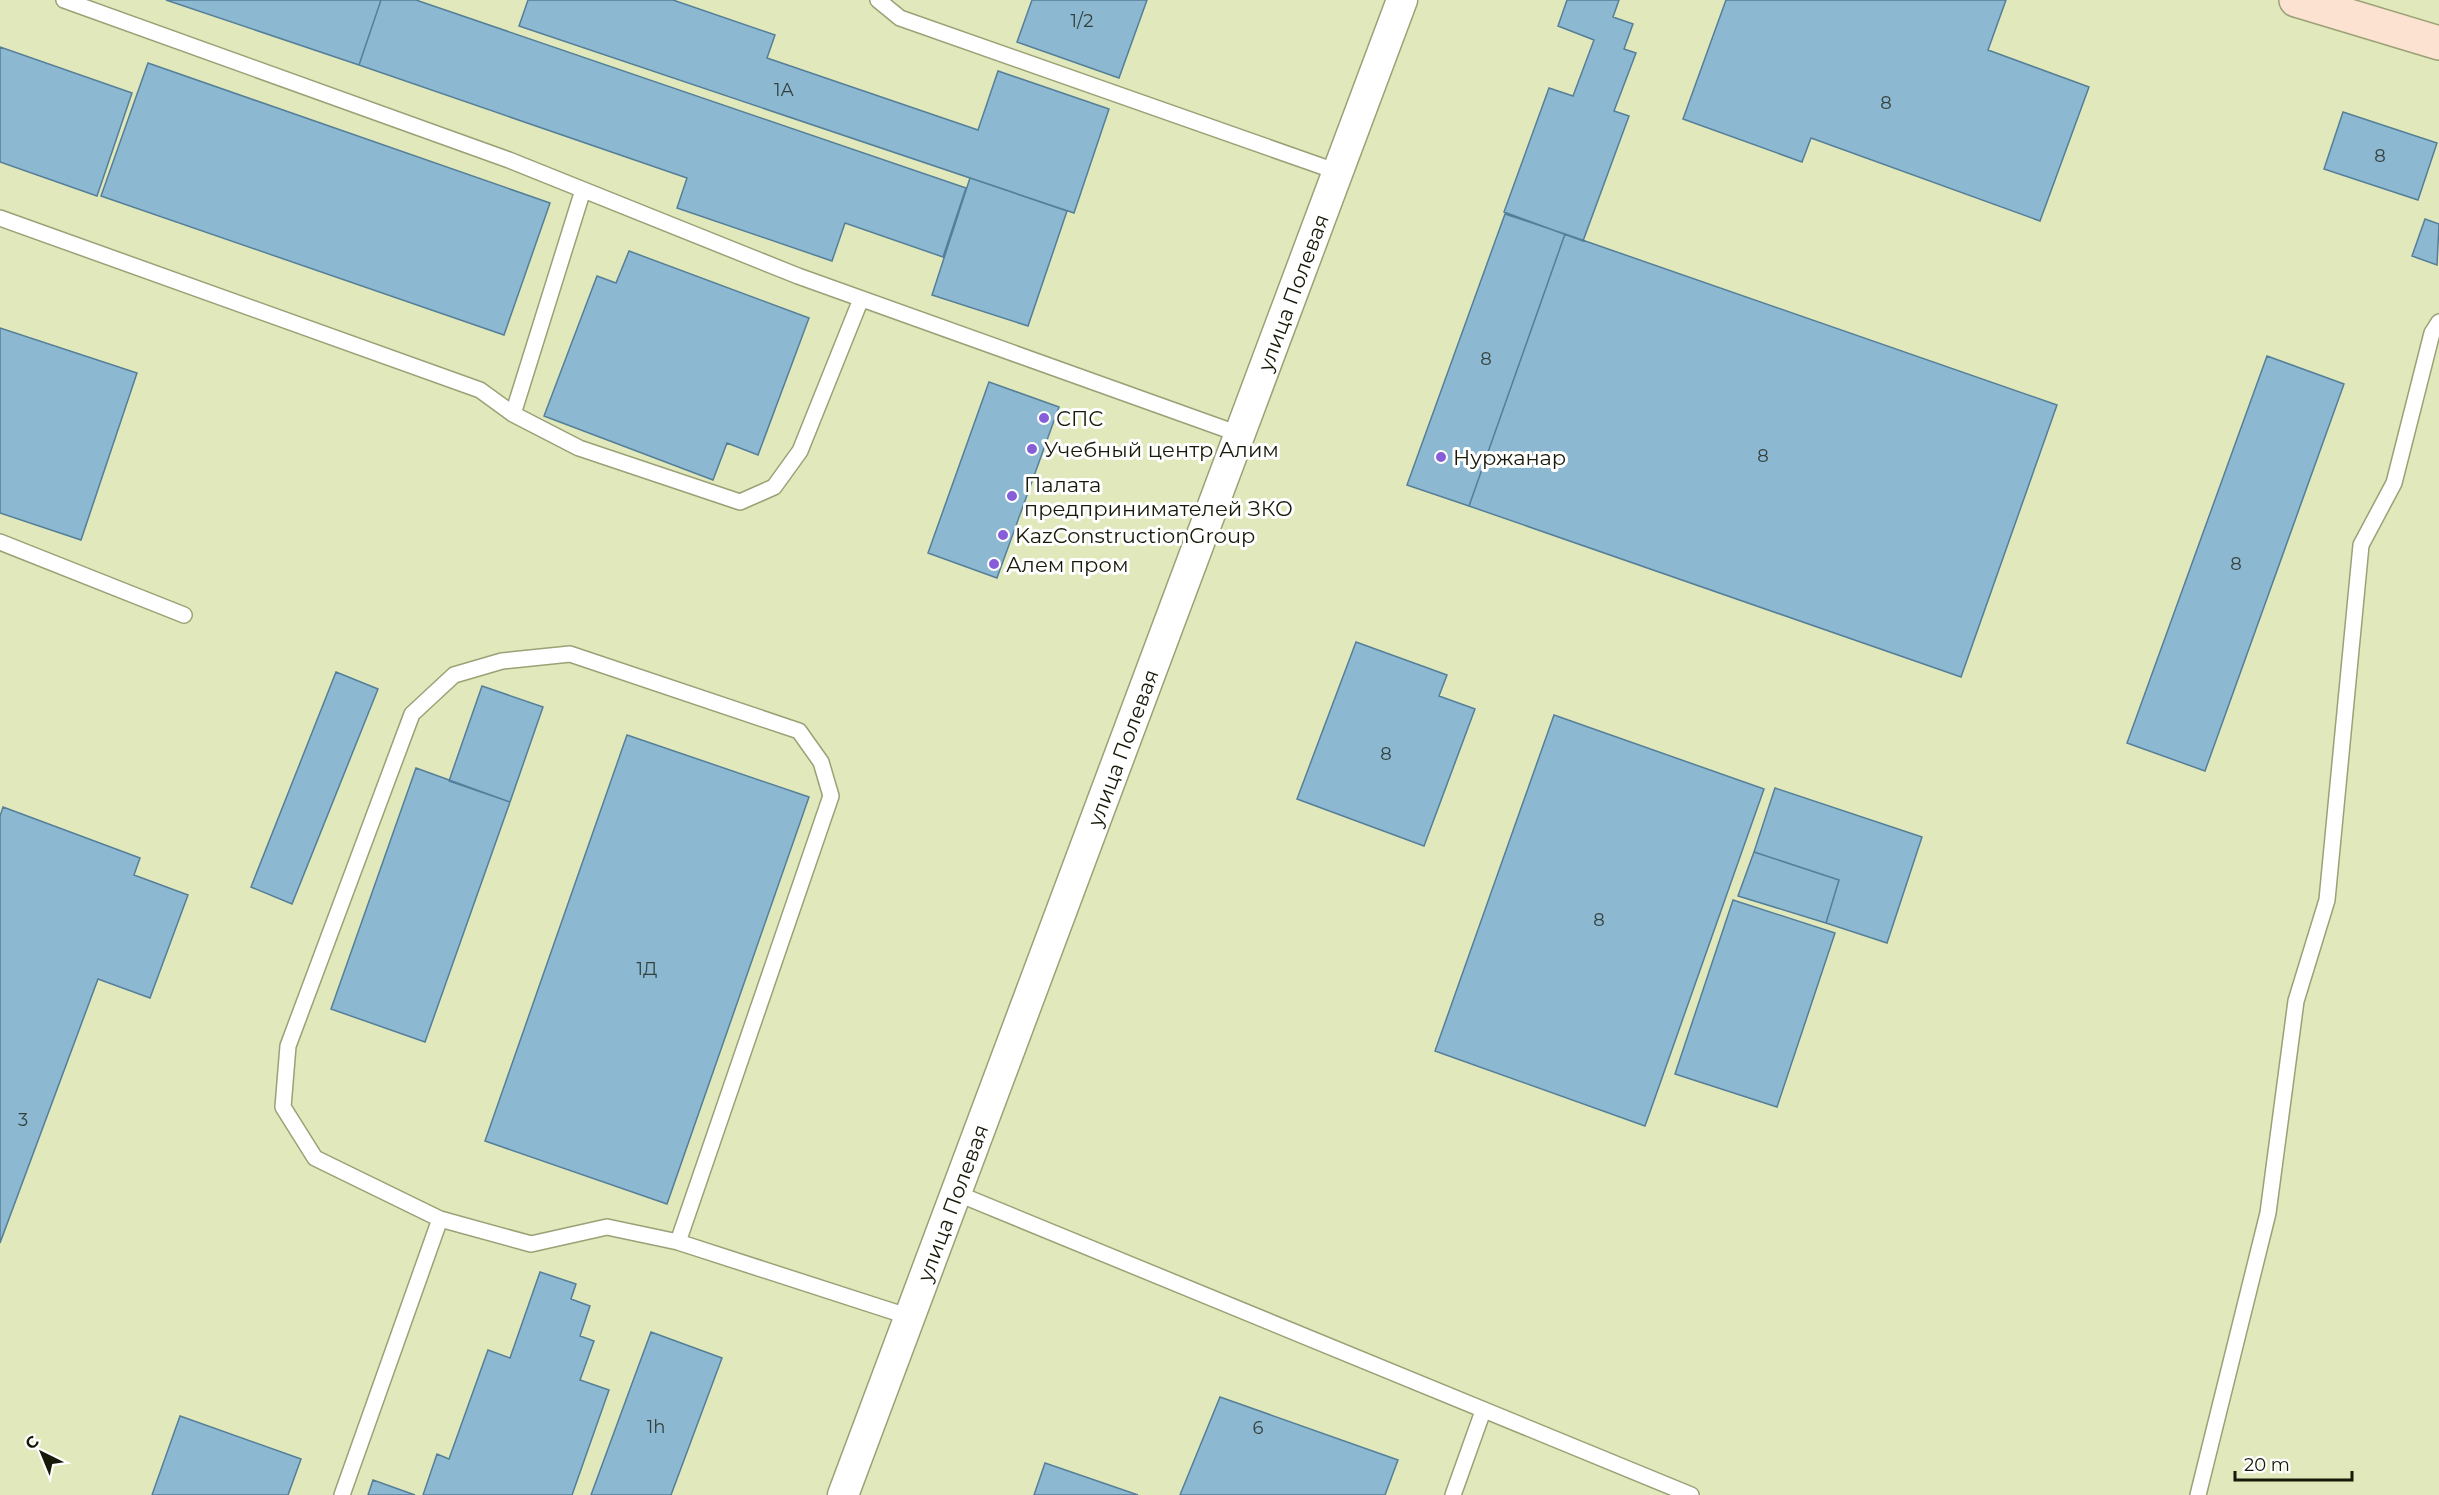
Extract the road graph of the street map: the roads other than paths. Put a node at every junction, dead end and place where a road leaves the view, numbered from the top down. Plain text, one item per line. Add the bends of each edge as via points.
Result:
1 (63, 0) edge
2 (878, 0) edge
3 (1402, 0) edge
4 (2296, 0) edge
5 (2439, 43) edge
6 (1338, 172) junction
7 (583, 190) junction
8 (0, 218) edge
9 (861, 299) junction
10 (2439, 322) edge
11 (513, 414) junction
12 (1239, 434) junction
13 (0, 542) edge
14 (184, 615) dead end
15 (956, 1193) junction
16 (440, 1219) junction
17 (678, 1242) junction
18 (910, 1317) junction
19 (1482, 1411) junction
20 (342, 1495) edge
21 (843, 1495) edge
22 (1453, 1495) edge
23 (1691, 1495) edge
24 (2198, 1495) edge

1 - 7 lane
2 - 6 lane via 900,18
3 - 6 street, улица Полевая
4 - 5 street
6 - 12 street, улица Полевая
7 - 9 lane
7 - 11 lane
8 - 11 lane via 480,390
9 - 11 lane via 800,450 774,487 741,502 579,448
9 - 12 lane
10 - 24 lane via 2432,333 2394,483 2361,545 2327,900 2296,1001 2268,1213
12 - 15 street, улица Полевая
13 - 14 lane
15 - 18 street, улица Полевая
15 - 19 lane
16 - 17 lane via 531,1244 607,1227
16 - 17 lane via 315,1158 283,1107 288,1046 412,714 454,675 502,661 570,654 799,731 821,762 831,796
16 - 20 lane
17 - 18 lane
18 - 21 street, улица Полевая
19 - 22 lane
19 - 23 lane

